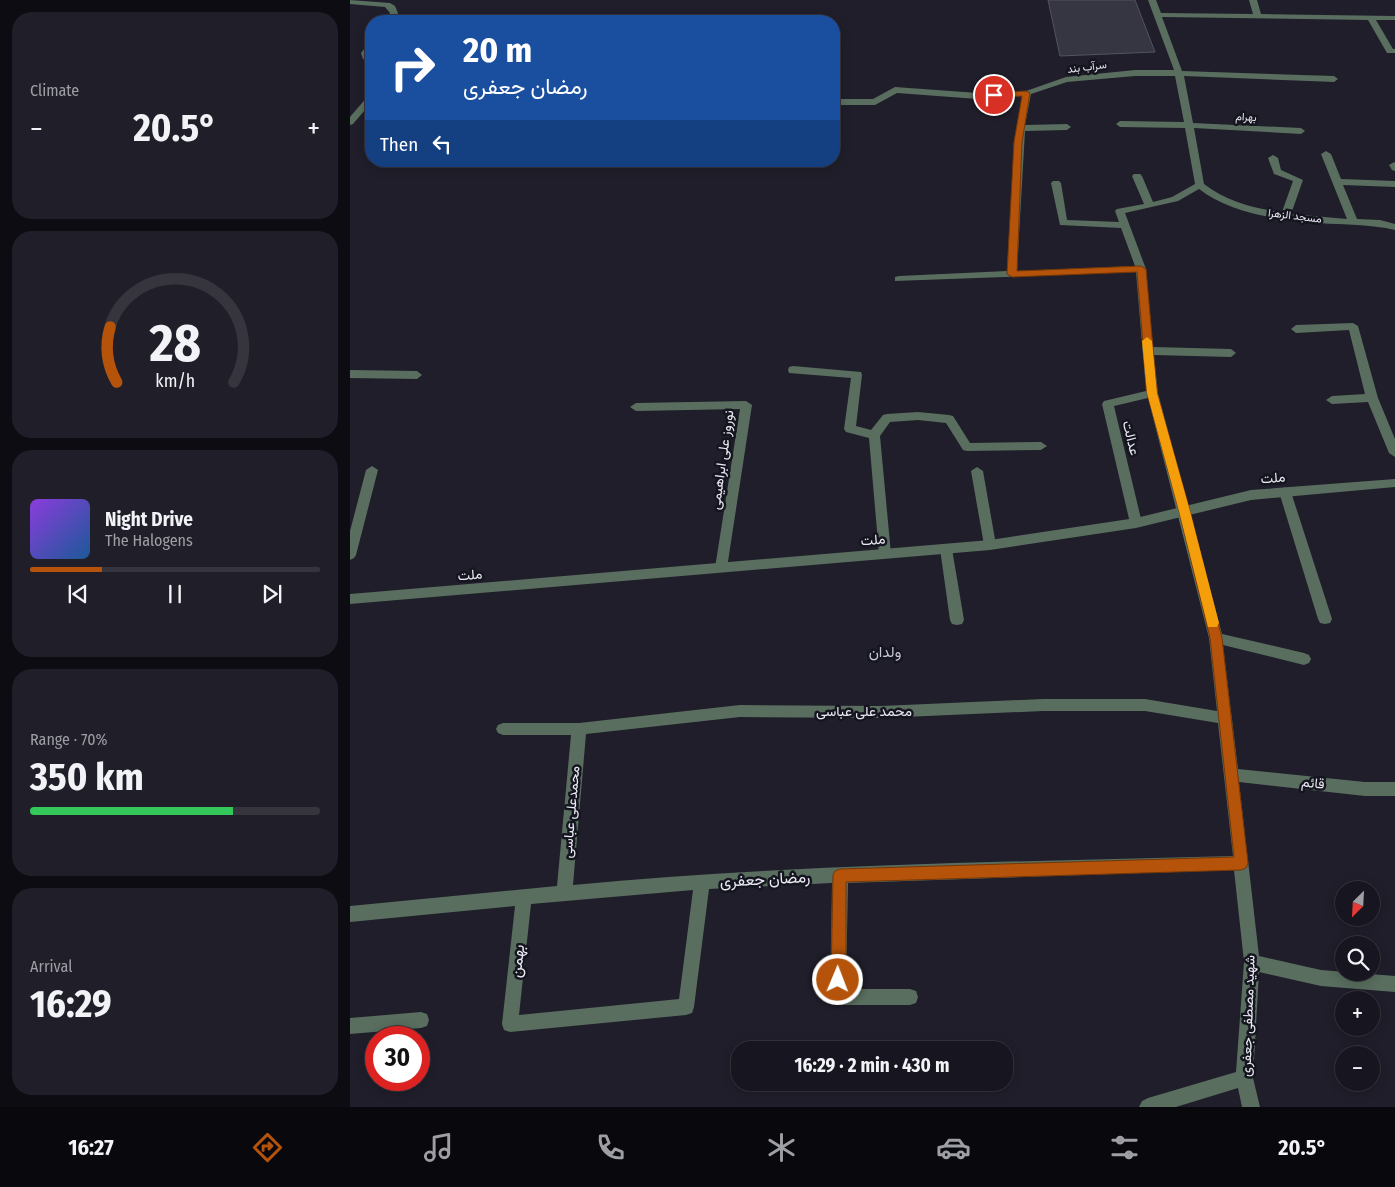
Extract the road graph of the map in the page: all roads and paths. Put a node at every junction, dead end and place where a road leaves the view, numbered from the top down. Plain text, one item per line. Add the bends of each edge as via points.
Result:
1 (1152, 0) edge
2 (1253, 0) edge
3 (350, 2) edge
4 (393, 15) edge
5 (1158, 15) junction
6 (1258, 17) junction
7 (1371, 18) junction
8 (1395, 18) edge
9 (1395, 51) edge
10 (1179, 73) junction
11 (1334, 79) dead end
12 (1026, 93) junction
13 (840, 102) edge
14 (365, 105) edge
15 (350, 122) edge
16 (1120, 124) dead end
17 (1189, 125) junction
18 (1067, 127) dead end
19 (1020, 128) junction
20 (1301, 131) dead end
21 (1326, 154) dead end
22 (1273, 158) dead end
23 (1137, 176) dead end
24 (1336, 182) junction
25 (1056, 183) dead end
26 (1395, 184) edge
27 (1200, 185) junction
28 (1150, 206) junction
29 (1286, 216) junction
30 (1352, 222) junction
31 (1126, 225) junction
32 (1395, 227) edge
33 (1141, 269) junction
34 (1012, 274) junction
35 (900, 279) dead end
36 (1296, 329) dead end
37 (1148, 351) junction
38 (1231, 353) dead end
39 (793, 370) dead end
40 (350, 374) edge
41 (416, 375) dead end
42 (1152, 393) junction
43 (1372, 398) junction
44 (1332, 400) dead end
45 (636, 407) dead end
46 (874, 435) junction
47 (1041, 446) dead end
48 (1395, 453) edge
49 (372, 470) dead end
50 (977, 471) dead end
51 (1395, 483) edge
52 (1285, 492) junction
53 (1184, 511) junction
54 (1136, 523) junction
55 (990, 545) junction
56 (946, 549) junction
57 (885, 554) junction
58 (350, 555) edge
59 (721, 568) junction
60 (350, 599) edge
61 (1325, 619) dead end
62 (957, 620) dead end
63 (1216, 638) junction
64 (1304, 659) dead end
65 (1225, 718) junction
66 (503, 729) dead end
67 (579, 729) junction
68 (1231, 775) junction
69 (1395, 789) edge
70 (1241, 863) junction
71 (840, 875) junction
72 (702, 882) junction
73 (564, 894) junction
74 (524, 897) junction
75 (350, 914) edge
76 (1252, 962) junction
77 (1395, 984) edge
78 (910, 997) dead end
79 (421, 1020) dead end
80 (350, 1026) edge
81 (1244, 1078) junction
82 (1150, 1107) edge
83 (1251, 1107) edge

1 - 5 street
2 - 6 street
3 - 4 street via 382,3 392,8
5 - 6 street
5 - 10 street
6 - 7 street
7 - 8 street
7 - 9 street via 1390,50
10 - 11 street, سرآب بند
10 - 12 street, سرآب بند via 1135,73 1066,80
10 - 17 street
12 - 13 street, سرآب بند via 978,96 895,90 875,102
12 - 19 street
14 - 15 street
16 - 17 street, بهرام
17 - 20 street, بهرام
17 - 27 street
18 - 19 street
19 - 34 street
21 - 24 street
22 - 29 street via 1277,172 1298,180
23 - 28 street
24 - 26 street
24 - 30 street
25 - 31 street via 1063,223
27 - 28 street via 1175,199
27 - 29 street, مسجد الزهرا via 1215,197 1258,212
28 - 31 street via 1120,211
29 - 30 street, مسجد الزهرا
30 - 32 street, مسجد الزهرا
31 - 33 street
33 - 34 street
33 - 37 street
34 - 35 street
36 - 43 street via 1353,326
37 - 38 street
37 - 42 street
39 - 46 street via 857,375 850,429
40 - 41 street
42 - 53 street
42 - 54 street, عدالت via 1108,404
43 - 44 street
43 - 48 street
45 - 59 street, نوروز علی ابراهیمی via 746,405
46 - 47 street via 887,418 918,416 949,419 967,448
46 - 57 street
49 - 58 street
50 - 55 street
51 - 52 street, ملت
52 - 53 street, ملت via 1251,495
52 - 61 street
53 - 54 street, ملت
53 - 63 street, شهید مصطفی جعفری
54 - 55 street, ملت
55 - 56 street, ملت
56 - 57 street, ملت
56 - 62 street
57 - 59 street, ملت
59 - 60 street, ملت
63 - 64 street
63 - 65 street, شهید مصطفی جعفری
65 - 67 street, محمد علی عباسی via 1145,705 881,712 740,711
65 - 68 street, شهید مصطفی جعفری
66 - 67 street, محمد علی عباسی
67 - 73 street, محمدعلی عباسی
68 - 69 street, قائم via 1365,789
68 - 70 street, شهید مصطفی جعفری
70 - 71 street, رمضان جعفری
70 - 76 street, شهید مصطفی جعفری
71 - 72 street, رمضان جعفری
71 - 78 street via 838,997
72 - 73 street, رمضان جعفری
72 - 74 street, بهمن via 686,1007 510,1024
73 - 74 street, رمضان جعفری
74 - 75 street, رمضان جعفری
76 - 77 street via 1321,978
76 - 81 street, شهید مصطفی جعفری
79 - 80 street
81 - 82 street
81 - 83 street, شهید مصطفی جعفری

